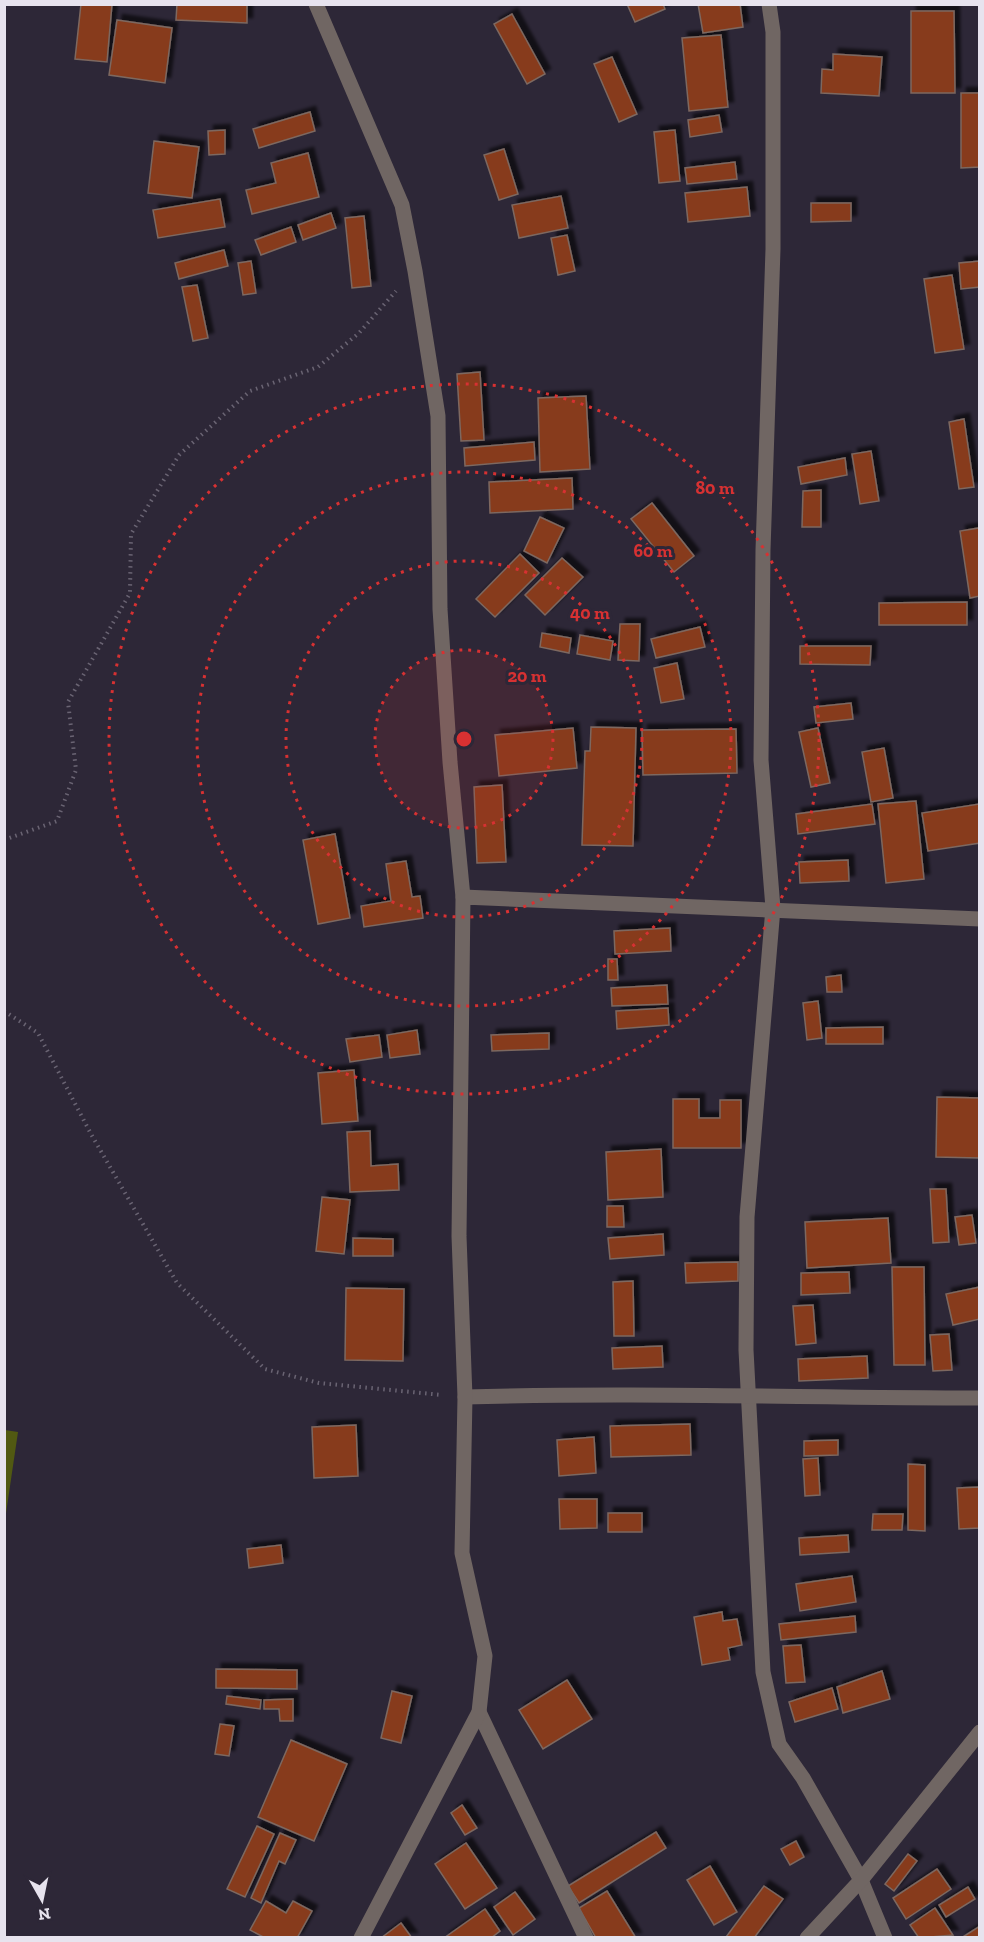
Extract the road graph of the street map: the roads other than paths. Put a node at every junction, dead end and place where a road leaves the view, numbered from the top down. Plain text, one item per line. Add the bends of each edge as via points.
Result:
1 (316, 4) edge
2 (769, 4) edge
3 (463, 897) junction
4 (773, 908) junction
5 (980, 919) edge
6 (465, 1397) junction
7 (747, 1398) junction
8 (980, 1398) edge
9 (479, 1712) junction
10 (980, 1732) edge
11 (861, 1880) junction
12 (361, 1938) edge
13 (586, 1938) edge
14 (807, 1938) edge
15 (885, 1938) edge

1 - 3 street via 402,205 415,271 438,416 440,609
2 - 4 street via 773,32 773,249 761,760
3 - 4 street
3 - 6 street via 459,1236
4 - 5 street
4 - 7 street via 747,1217
6 - 7 street via 594,1394
6 - 9 street via 462,1553 485,1656
7 - 8 street
7 - 11 street via 763,1672 779,1744
9 - 12 street
9 - 13 street
10 - 11 street
11 - 14 street
11 - 15 street

